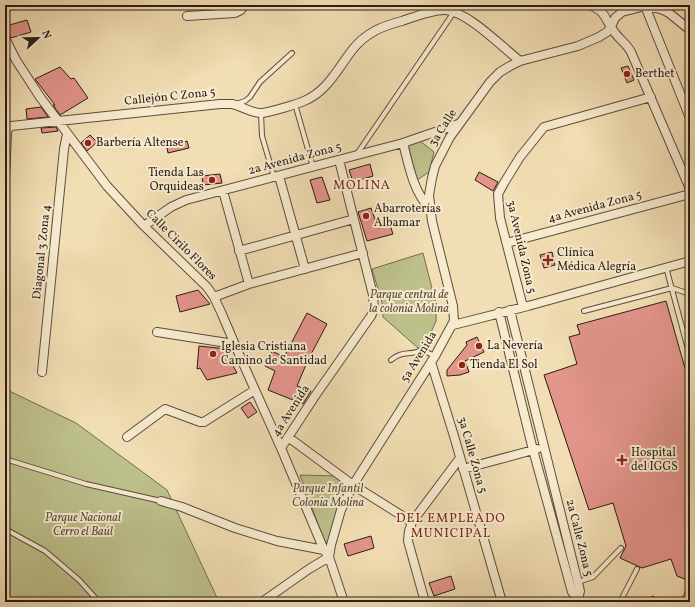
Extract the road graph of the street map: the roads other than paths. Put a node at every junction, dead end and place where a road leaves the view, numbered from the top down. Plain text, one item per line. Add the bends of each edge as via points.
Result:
1 (244, 5) edge
2 (590, 5) edge
3 (645, 6) junction
4 (428, 9) edge
5 (454, 12) junction
6 (187, 16) dead end
7 (611, 27) junction
8 (690, 30) edge
9 (5, 38) edge
10 (292, 53) dead end
11 (520, 62) junction
12 (651, 97) junction
13 (231, 104) junction
14 (295, 104) junction
15 (261, 113) junction
16 (690, 118) edge
17 (57, 121) junction
18 (458, 124) junction
19 (7, 132) edge
20 (67, 134) junction
21 (402, 143) junction
22 (357, 155) junction
23 (338, 160) junction
24 (313, 167) junction
25 (277, 177) junction
26 (5, 180) edge
27 (690, 189) edge
28 (223, 191) junction
29 (690, 194) edge
30 (430, 209) junction
31 (354, 219) junction
32 (144, 226) junction
33 (296, 236) junction
34 (506, 243) junction
35 (239, 251) junction
36 (363, 253) junction
37 (690, 260) edge
38 (666, 267) junction
39 (305, 269) junction
40 (249, 284) junction
41 (672, 288) junction
42 (690, 294) edge
43 (214, 297) junction
44 (523, 307) junction
45 (510, 310) junction
46 (584, 311) dead end
47 (499, 312) junction
48 (453, 325) junction
49 (157, 332) dead end
50 (234, 344) junction
51 (690, 357) edge
52 (433, 359) junction
53 (391, 360) dead end
54 (42, 372) dead end
55 (255, 390) junction
56 (127, 437) dead end
57 (288, 437) junction
58 (281, 448) junction
59 (543, 448) junction
60 (533, 450) junction
61 (460, 458) junction
62 (5, 459) edge
63 (463, 470) junction
64 (353, 485) junction
65 (160, 502) joint
66 (412, 522) junction
67 (5, 529) edge
68 (621, 548) dead end
69 (324, 550) junction
70 (329, 558) junction
71 (637, 569) dead end
72 (578, 582) junction
73 (690, 588) edge
74 (578, 600) edge
75 (99, 602) edge
76 (262, 602) edge
77 (344, 602) edge
78 (425, 602) edge
79 (502, 602) edge
80 (620, 602) edge
81 (683, 602) edge

1 - 6 street via 242,10 235,13
2 - 7 street via 603,12
3 - 7 street, 3a Calle via 619,15
3 - 8 street via 669,13
3 - 16 street
4 - 5 street
4 - 14 street via 370,33 353,49 322,90 306,101
5 - 11 street via 467,17
5 - 22 lane
7 - 11 street, 3a Calle via 603,35 584,43
7 - 12 street via 631,52
9 - 17 street, Calle Cirilo Flores via 20,66
10 - 13 lane via 260,82 250,97
11 - 18 street, 3a Calle via 500,72
12 - 27 street
12 - 34 street, 3a Avenida Zona 5 via 541,129 520,157 498,194
13 - 15 street, Callejón C Zona 5
13 - 17 street, Callejón C Zona 5
14 - 15 street
14 - 24 lane
15 - 25 lane via 262,136
17 - 19 street, Callejón C Zona 5 via 16,125
17 - 20 street, Calle Cirilo Flores
18 - 21 street, 2a Avenida Zona 5
18 - 30 street, 3a Calle via 435,166 429,195
19 - 26 street
20 - 32 street, Calle Cirilo Flores via 107,186
20 - 54 street, Diagonal 3 Zona 4
21 - 22 street, 2a Avenida Zona 5
21 - 30 street via 415,185
22 - 23 street, 2a Avenida Zona 5
23 - 24 street, 2a Avenida Zona 5
23 - 31 street
24 - 25 street, 2a Avenida Zona 5
25 - 28 street, 2a Avenida Zona 5
25 - 33 street
28 - 32 street, 2a Avenida Zona 5 via 178,203
28 - 35 street
29 - 34 street, 4a Avenida Zona 5
30 - 48 street, 3a Calle via 453,306
31 - 33 street
31 - 36 street
32 - 43 street, Calle Cirilo Flores via 207,287
33 - 35 street
33 - 39 street
34 - 44 street, 3a Avenida Zona 5
35 - 40 street
36 - 39 street
36 - 57 street, 4a Avenida via 374,309
37 - 38 street, 5a Avenida
38 - 41 lane
38 - 44 street, 5a Avenida
39 - 40 street
40 - 43 street
41 - 42 lane
41 - 46 lane
41 - 51 lane
43 - 50 street, Calle Cirilo Flores
44 - 45 street, 5a Avenida
45 - 47 street, 5a Avenida
45 - 59 street, 2a Calle Zona 5
47 - 48 street, 5a Avenida
47 - 60 street, 2a Calle Zona 5
48 - 52 street, 5a Avenida
49 - 50 street
50 - 55 street, Calle Cirilo Flores
52 - 53 lane via 422,350 402,353
52 - 61 street, 3a Calle Zona 5
52 - 64 street, 5a Avenida
55 - 56 street via 204,422 165,409
55 - 58 street, Calle Cirilo Flores
57 - 58 street, 4a Avenida
57 - 64 street
58 - 69 street, Calle Cirilo Flores
59 - 60 street
59 - 72 street, 2a Calle Zona 5
60 - 63 street
60 - 74 street, 2a Calle Zona 5 via 572,592
61 - 63 street, 3a Calle Zona 5
61 - 66 street
62 - 65 lane via 86,484
63 - 79 street, 3a Calle Zona 5
64 - 66 street
64 - 70 street, 5a Avenida via 341,510
65 - 69 street via 182,507 277,541
66 - 78 street via 408,541
67 - 75 lane via 45,551 80,580
68 - 72 lane via 593,577
69 - 70 street, Calle Cirilo Flores
70 - 76 street via 304,572
70 - 77 street
71 - 80 lane
72 - 74 street, 2a Calle Zona 5
73 - 81 lane

